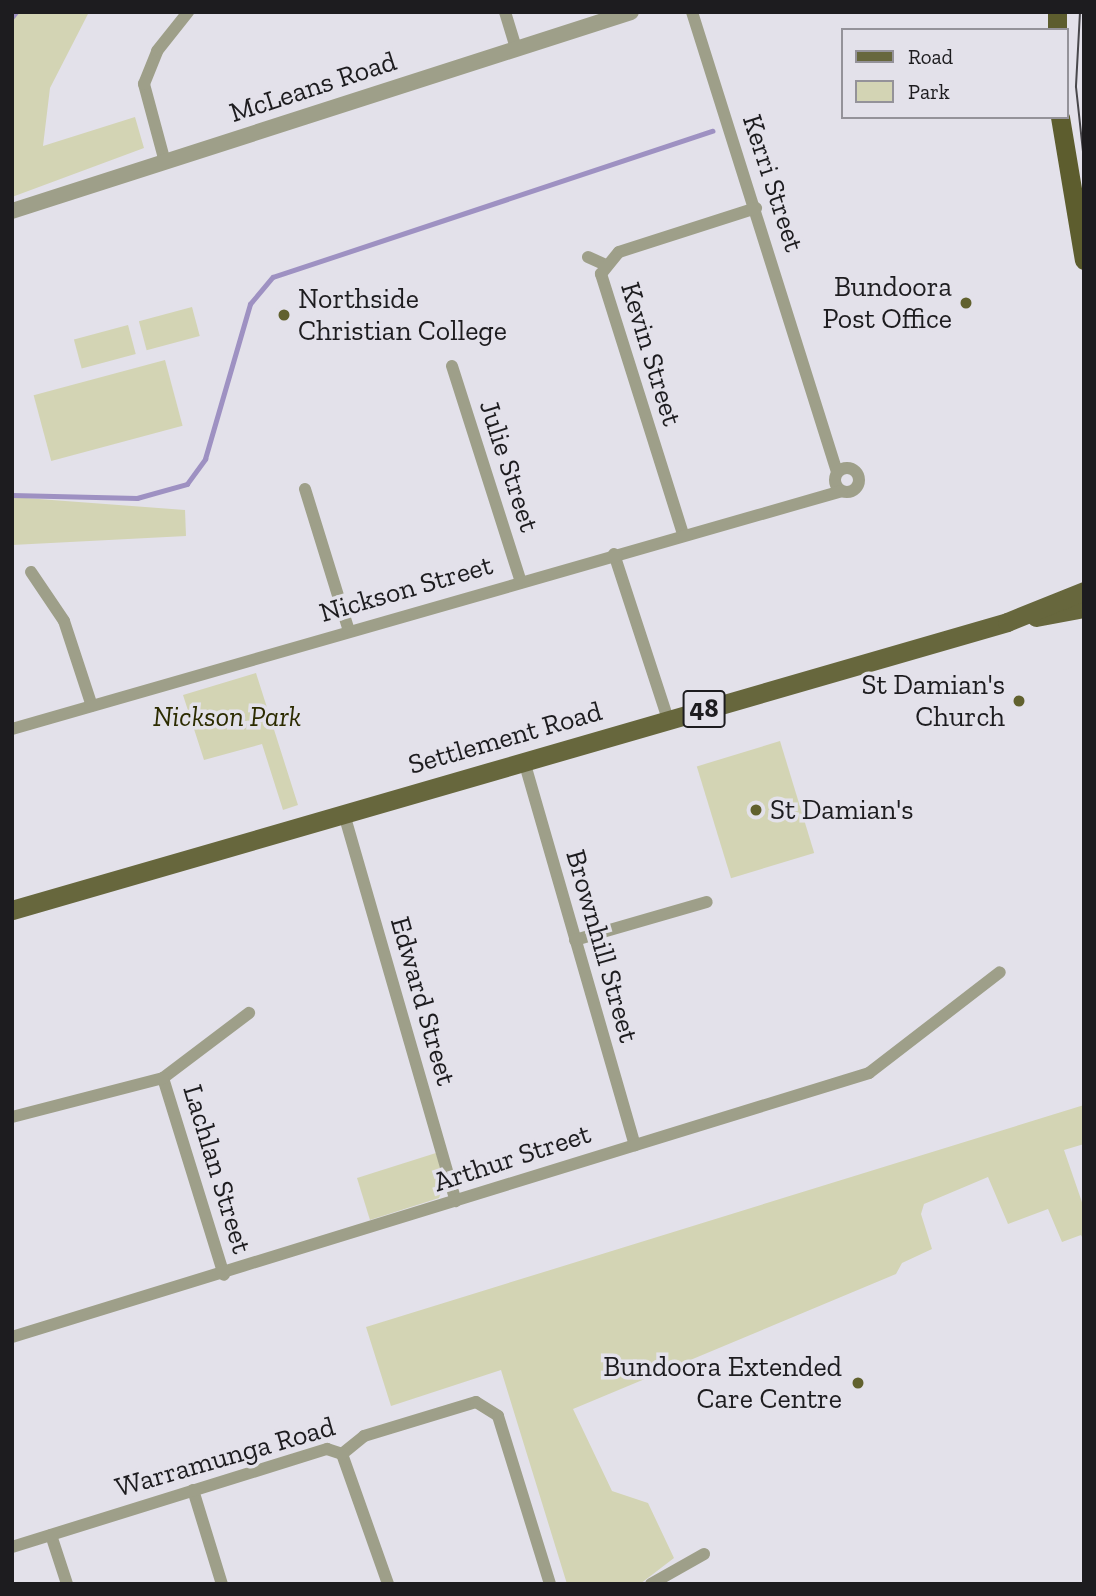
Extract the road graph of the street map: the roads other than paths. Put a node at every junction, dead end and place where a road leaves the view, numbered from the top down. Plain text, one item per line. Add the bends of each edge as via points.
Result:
1 (188, 12) edge
2 (505, 12) edge
3 (631, 12) edge
4 (692, 12) edge
5 (516, 48) junction
6 (1060, 119) edge
7 (165, 162) junction
8 (756, 208) junction
9 (15, 210) edge
10 (587, 257) dead end
11 (1084, 260) edge
12 (604, 264) junction
13 (452, 366) dead end
14 (840, 478) joint
15 (305, 489) dead end
16 (683, 534) junction
17 (614, 554) junction
18 (31, 572) dead end
19 (520, 582) junction
20 (1084, 592) edge
21 (1084, 608) edge
22 (1014, 620) junction
23 (349, 631) junction
24 (92, 706) junction
25 (668, 719) junction
26 (12, 729) edge
27 (524, 761) junction
28 (344, 814) junction
29 (707, 902) dead end
30 (12, 910) edge
31 (575, 940) junction
32 (1000, 972) dead end
33 (249, 1013) dead end
34 (163, 1078) junction
35 (13, 1115) edge
36 (635, 1145) junction
37 (456, 1201) junction
38 (224, 1275) junction
39 (12, 1337) edge
40 (342, 1454) junction
41 (192, 1490) junction
42 (51, 1535) junction
43 (12, 1548) edge
44 (704, 1554) dead end
45 (67, 1584) edge
46 (222, 1584) edge
47 (388, 1584) edge
48 (550, 1584) edge
49 (651, 1584) edge

1 - 7 street via 157,51 144,84
2 - 5 street
3 - 5 street, McLeans Road
4 - 8 street, Kerri Street
5 - 7 street, McLeans Road
6 - 11 highway
7 - 9 street, McLeans Road
8 - 12 street, Kevin Street via 619,252
8 - 14 street, Kerri Street
10 - 12 street
12 - 16 street, Kevin Street via 603,285
13 - 19 street, Julie Street
14 - 16 street, Nickson Street via 813,496
15 - 23 street
16 - 17 street, Nickson Street
17 - 19 street, Nickson Street
17 - 25 street
18 - 24 street via 64,621
19 - 23 street, Nickson Street
20 - 22 main road, Settlement Road / 48
21 - 22 main road, Settlement Road / 48
22 - 25 main road, Settlement Road / 48
23 - 24 street, Nickson Street
24 - 26 street, Nickson Street
25 - 27 main road, Settlement Road / 48
27 - 28 main road, Settlement Road / 48
27 - 31 street, Brownhill Street
28 - 30 main road, Settlement Road / 48
28 - 37 street, Edward Street
29 - 31 street
31 - 36 street, Brownhill Street
32 - 36 street, Arthur Street via 869,1073
33 - 34 street
34 - 35 street
34 - 38 street, Lachlan Street
36 - 37 street, Arthur Street
37 - 38 street, Arthur Street
38 - 39 street, Arthur Street
40 - 41 street, Warramunga Road via 327,1449
40 - 47 street
40 - 48 street, Warramunga Road via 364,1436 476,1402 489,1406
41 - 42 street, Warramunga Road
41 - 46 street
42 - 43 street, Warramunga Road
42 - 45 street
44 - 49 street

